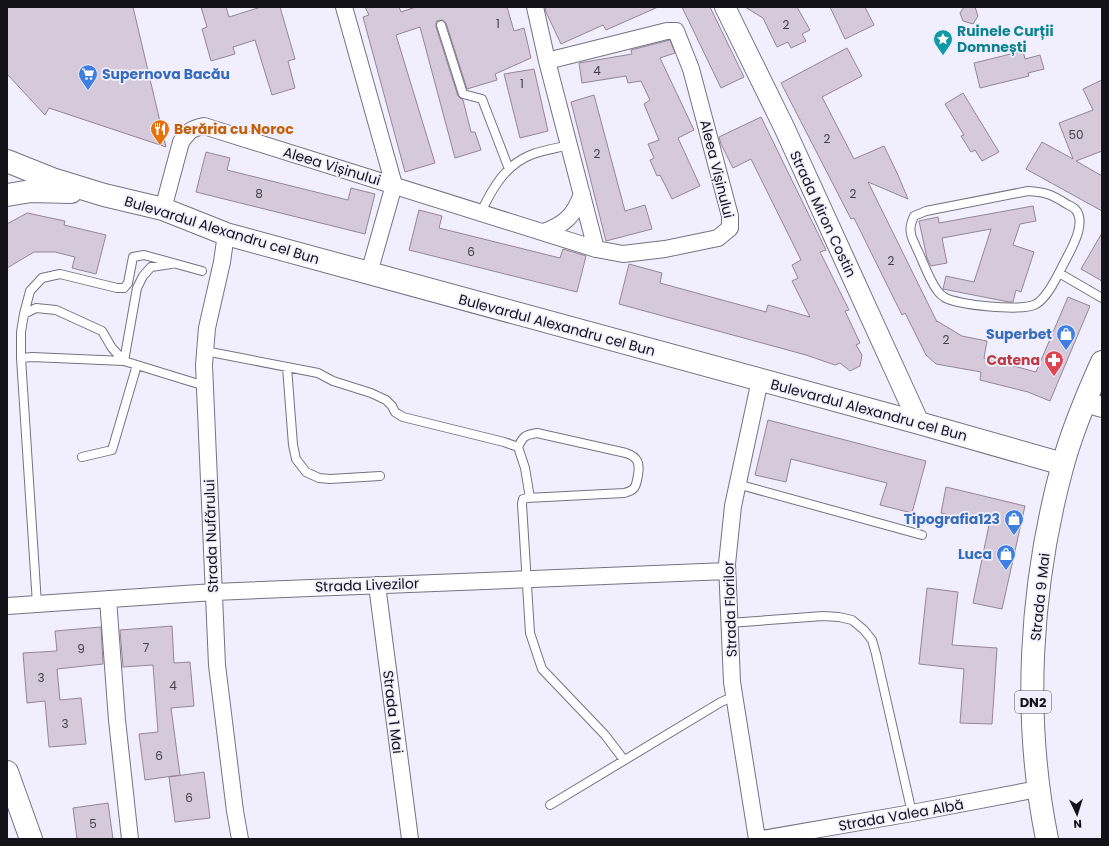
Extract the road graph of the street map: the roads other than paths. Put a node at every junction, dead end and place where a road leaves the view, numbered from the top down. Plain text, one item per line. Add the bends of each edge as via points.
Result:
1 (344, 7) edge
2 (536, 7) edge
3 (725, 7) edge
4 (441, 25) dead end
5 (548, 61) junction
6 (569, 145) junction
7 (7, 161) edge
8 (509, 169) junction
9 (52, 179) junction
10 (7, 180) edge
11 (394, 185) junction
12 (582, 194) junction
13 (7, 195) edge
14 (104, 195) junction
15 (163, 209) junction
16 (481, 212) junction
17 (544, 232) junction
18 (226, 234) junction
19 (596, 249) junction
20 (174, 264) junction
21 (202, 271) dead end
22 (369, 273) junction
23 (1059, 273) junction
24 (1102, 298) edge
25 (24, 314) junction
26 (205, 351) junction
27 (21, 358) junction
28 (124, 361) junction
29 (1102, 362) edge
30 (137, 365) junction
31 (287, 367) junction
32 (760, 380) junction
33 (205, 386) junction
34 (1093, 404) edge
35 (919, 423) junction
36 (518, 447) junction
37 (82, 457) dead end
38 (1063, 464) junction
39 (380, 476) dead end
40 (737, 484) junction
41 (530, 498) junction
42 (922, 535) dead end
43 (727, 572) junction
44 (527, 579) junction
45 (377, 585) junction
46 (214, 592) junction
47 (108, 599) junction
48 (37, 604) junction
49 (7, 606) edge
50 (729, 622) junction
51 (735, 696) junction
52 (624, 760) junction
53 (7, 772) edge
54 (1038, 789) junction
55 (550, 805) dead end
56 (912, 813) junction
57 (30, 839) edge
58 (130, 839) edge
59 (240, 839) edge
60 (410, 839) edge
61 (757, 839) edge
62 (762, 839) edge
63 (1047, 839) edge

1 - 11 street, Aleea Vișinului
2 - 5 street
3 - 35 street, Strada Miron Costin via 784,127
4 - 8 lane via 463,94 482,99
5 - 6 street
5 - 19 street, Aleea Vișinului via 666,30 676,31 691,69 730,216 730,228 718,238 665,249 623,254
6 - 8 lane via 533,154
6 - 12 street
7 - 9 main road, Bulevardul Alexandru cel Bun
8 - 16 lane via 498,180
9 - 10 main road, Bulevardul Alexandru cel Bun
9 - 14 main road, Bulevardul Alexandru cel Bun
11 - 15 street, Aleea Vișinului via 204,126 194,128 181,142
11 - 16 street, Aleea Vișinului
11 - 22 street, Aleea Vișinului
12 - 17 street via 571,216 555,228
12 - 19 street
13 - 14 main road via 31,191
14 - 15 main road, Bulevardul Alexandru cel Bun
15 - 18 main road, Bulevardul Alexandru cel Bun
16 - 17 street, Aleea Vișinului
17 - 19 street, Aleea Vișinului
18 - 22 main road, Bulevardul Alexandru cel Bun
18 - 26 street, Strada Nufărului via 207,328
20 - 21 lane
20 - 25 lane via 144,255 134,257 128,283 124,288 60,274 42,278 30,291
20 - 28 lane via 151,267 136,288
22 - 32 main road, Bulevardul Alexandru cel Bun
23 - 23 lane via 1045,296 1035,305 1012,308 956,303 943,297 936,288 910,234 910,226 914,216 926,211 1028,191 1043,192 1075,209 1080,218 1080,228
23 - 24 lane
25 - 27 lane
25 - 28 lane via 36,308 56,310 102,331
26 - 31 lane
26 - 33 street, Strada Nufărului
27 - 28 lane
27 - 48 lane
28 - 30 lane
29 - 34 main road, Strada 9 Mai / DN2
30 - 33 lane
30 - 37 lane via 112,450
31 - 36 lane via 318,373 333,381 371,393 386,400 403,417
31 - 39 lane via 296,459 306,472 319,478 330,479
32 - 35 main road, Bulevardul Alexandru cel Bun
32 - 40 street, Strada Florilor
33 - 46 street, Strada Nufărului
34 - 38 main road, Strada 9 Mai / DN2
35 - 38 main road, Bulevardul Alexandru cel Bun
36 - 41 lane via 525,468
36 - 41 lane via 524,437 537,433 626,453 638,462 636,485 630,492
38 - 54 main road, Strada 9 Mai / DN2 via 1050,520 1038,595 1033,671
40 - 42 lane
40 - 43 street, Strada Florilor
41 - 44 lane via 523,499 522,504
43 - 44 street, Strada Livezilor
43 - 50 street, Strada Florilor
44 - 45 street, Strada Livezilor
44 - 52 lane via 530,632 542,669 605,735
45 - 46 street, Strada Livezilor
45 - 60 street, Strada 1 Mai
46 - 47 street, Strada Livezilor
46 - 59 street, Strada Nufărului via 217,665
47 - 48 street, Strada Livezilor
47 - 58 street via 117,720
48 - 49 street, Strada Livezilor
50 - 51 street, Strada Florilor
50 - 56 lane via 823,616 852,620 864,630 872,640 876,654
51 - 52 lane
51 - 61 street, Strada Florilor
52 - 55 lane
53 - 57 main road
54 - 56 street, Strada Valea Albă
54 - 63 main road, Strada 9 Mai / DN2
56 - 62 street, Strada Valea Albă

